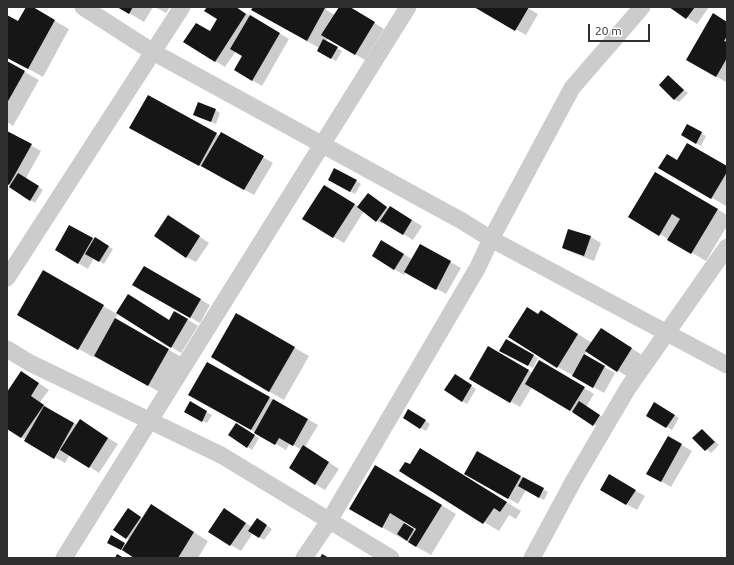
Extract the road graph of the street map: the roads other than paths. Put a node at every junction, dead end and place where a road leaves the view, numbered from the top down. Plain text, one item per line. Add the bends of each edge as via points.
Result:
1 (83, 7) edge
2 (182, 7) edge
3 (408, 7) edge
4 (642, 7) edge
5 (153, 52) junction
6 (323, 144) junction
7 (491, 239) junction
8 (727, 246) edge
9 (7, 278) edge
10 (667, 332) junction
11 (7, 349) edge
12 (727, 365) edge
13 (151, 421) junction
14 (329, 521) junction
15 (64, 558) edge
16 (304, 558) edge
17 (391, 558) edge
18 (532, 558) edge

1 - 5 street
2 - 5 street
3 - 6 street
4 - 7 street via 572,88
5 - 6 street
5 - 9 street
6 - 7 street
6 - 13 street
7 - 10 street
7 - 14 street via 478,267
8 - 10 street
10 - 12 street
10 - 18 street via 628,388
11 - 13 street via 30,363
13 - 14 street via 221,456
13 - 15 street
14 - 16 street
14 - 17 street

